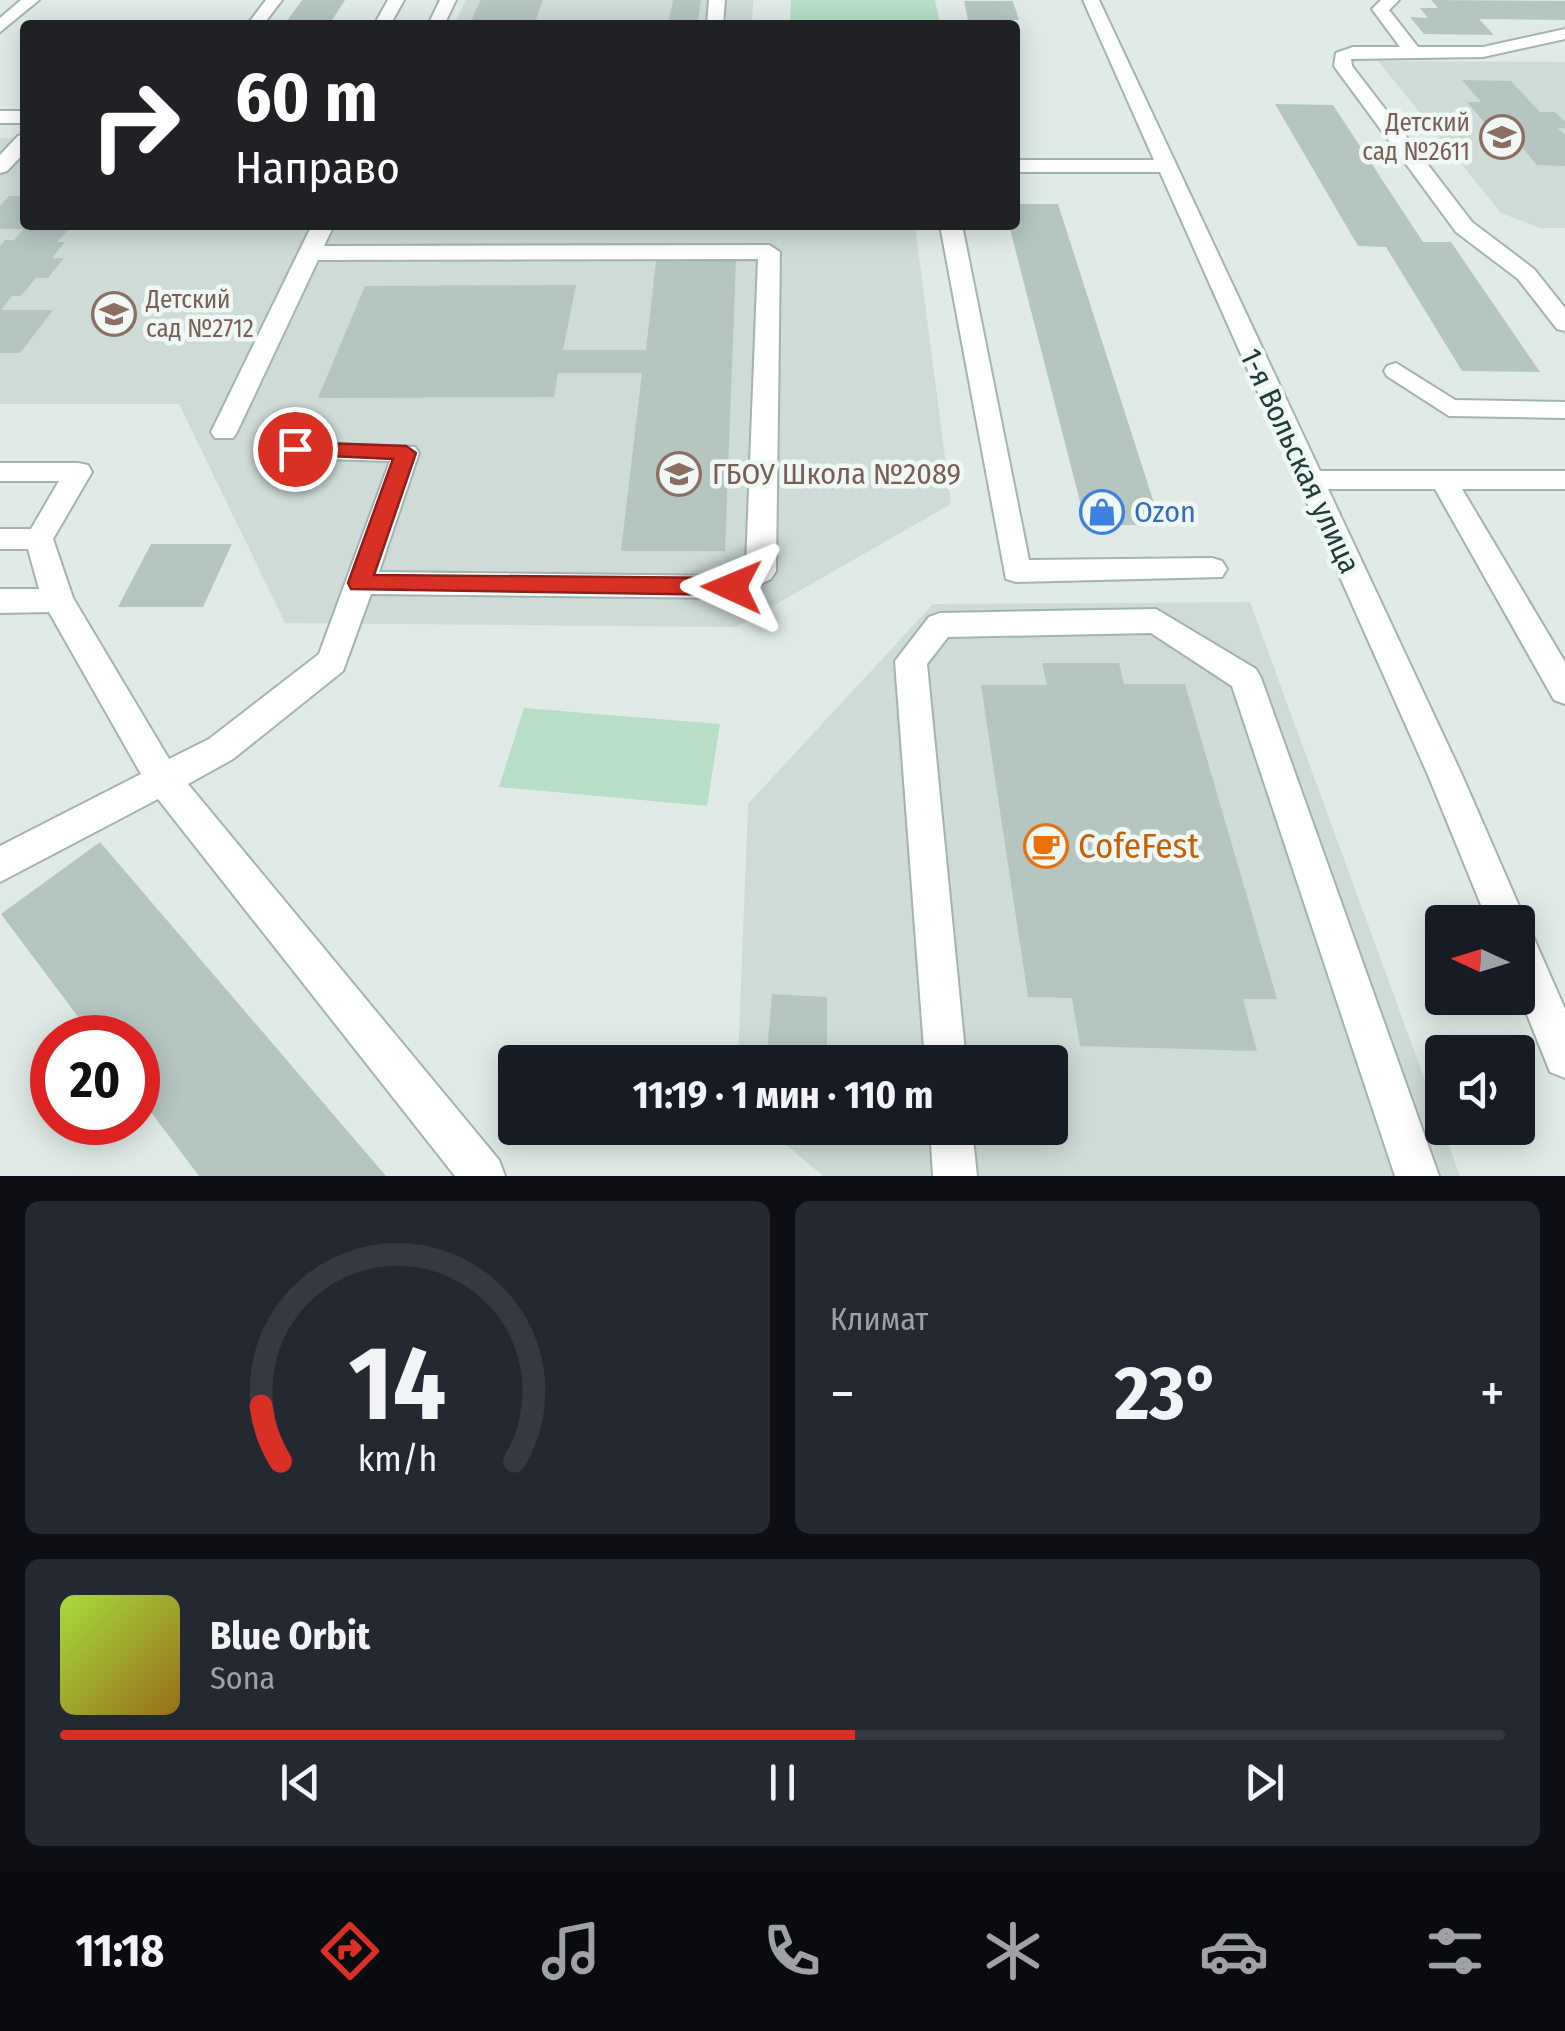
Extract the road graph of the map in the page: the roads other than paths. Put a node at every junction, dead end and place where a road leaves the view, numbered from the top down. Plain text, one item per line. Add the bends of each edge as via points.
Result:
1 (31, 0) edge
2 (274, 0) edge
3 (1090, 0) edge
4 (1391, 0) edge
5 (259, 20) edge
6 (0, 27) edge
7 (1565, 34) edge
8 (1413, 52) junction
9 (20, 145) edge
10 (0, 166) edge
11 (1020, 166) edge
12 (1165, 166) junction
13 (320, 230) edge
14 (953, 230) edge
15 (308, 253) junction
16 (1565, 324) edge
17 (1396, 371) dead end
18 (1565, 410) edge
19 (224, 432) dead end
20 (295, 449) dead end
21 (0, 472) edge
22 (1309, 480) junction
23 (1443, 480) junction
24 (1565, 480) edge
25 (0, 539) edge
26 (39, 539) junction
27 (1212, 569) dead end
28 (360, 583) junction
29 (58, 600) junction
30 (0, 601) edge
31 (1565, 692) edge
32 (162, 778) junction
33 (0, 865) edge
34 (1500, 905) edge
35 (1535, 987) edge
36 (945, 1045) edge
37 (1565, 1057) edge
38 (952, 1145) edge
39 (484, 1176) edge
40 (955, 1176) edge
41 (1417, 1176) edge

1 - 6 street
2 - 5 street
3 - 12 street, 1-я Вольская улица
4 - 8 street via 1380,8
7 - 8 street via 1502,50
8 - 16 street via 1342,56 1464,227 1526,274
9 - 10 street
11 - 12 street
12 - 22 street, 1-я Вольская улица
13 - 15 street
14 - 27 street via 1016,570
15 - 19 street
15 - 28 street via 769,252 761,571 732,587
17 - 18 street via 1449,408
20 - 28 street via 406,453
21 - 26 street via 78,472
22 - 23 street
22 - 34 street, 1-я Вольская улица
23 - 24 street
23 - 31 street
25 - 26 street
26 - 29 street
28 - 32 street via 332,662 220,749
29 - 30 street
29 - 32 street
32 - 33 street
32 - 39 street
35 - 37 street
36 - 41 street via 911,661 940,625 1156,622 1245,678
38 - 40 street

